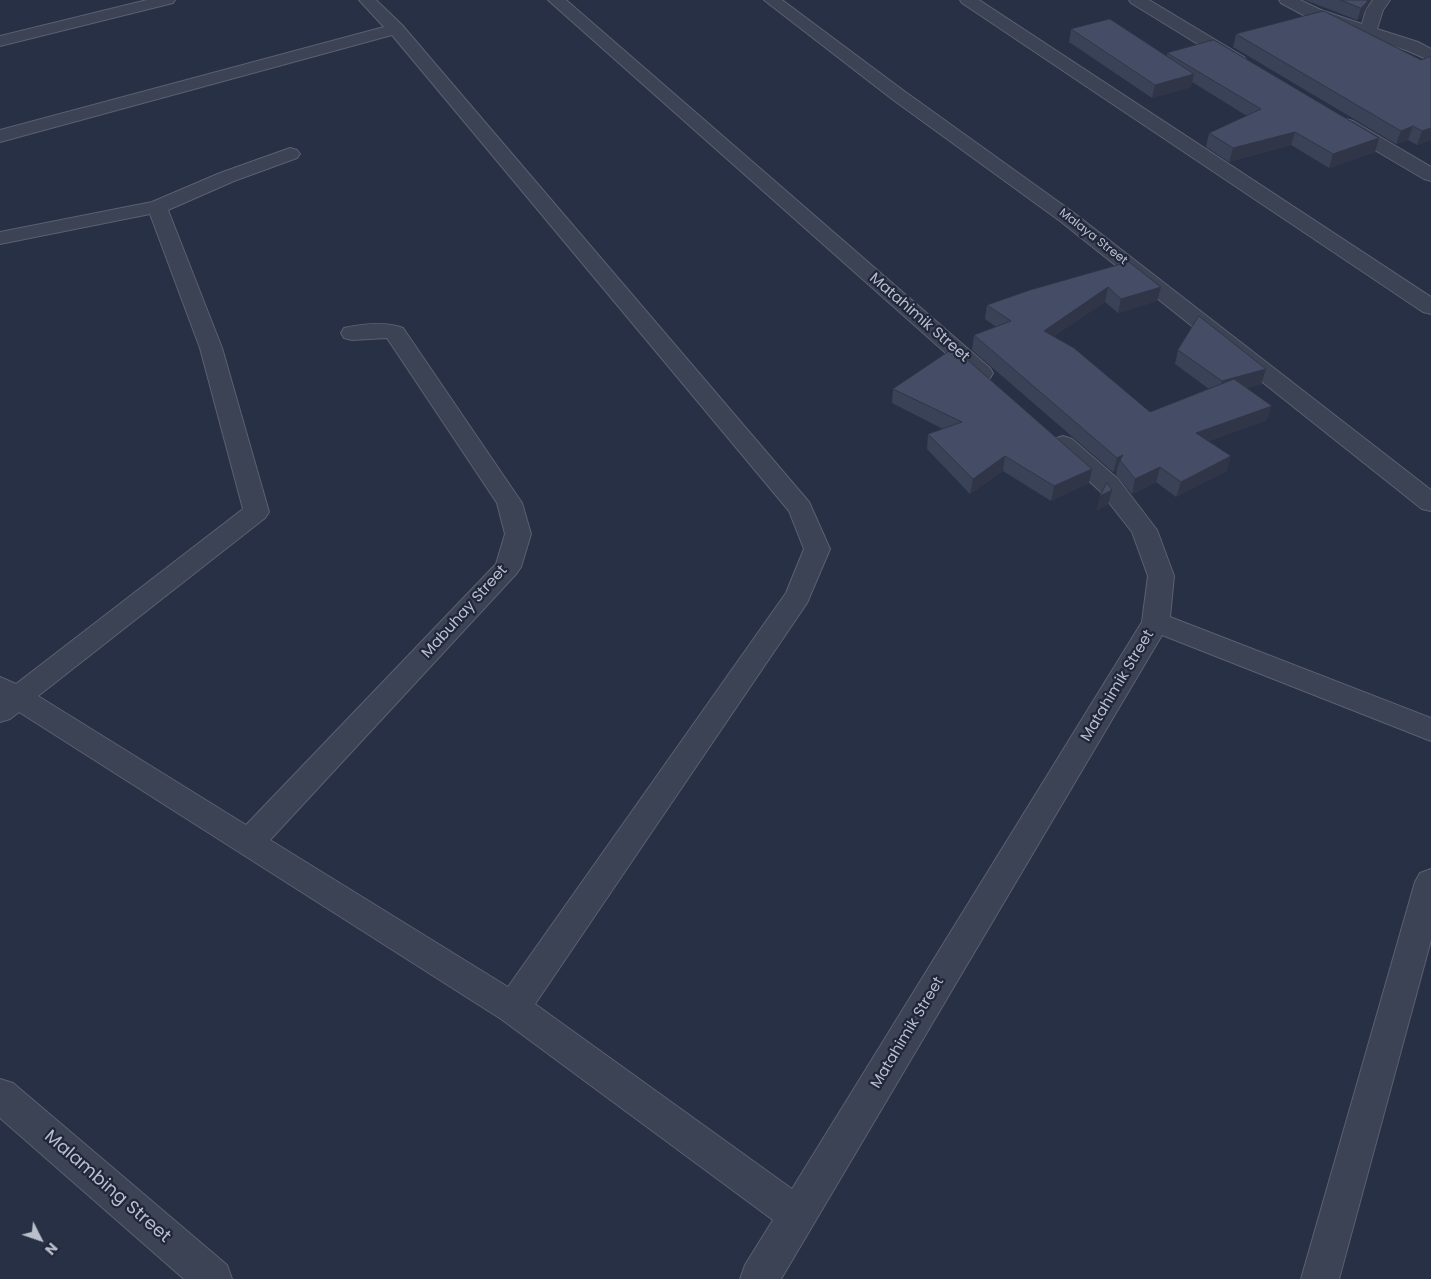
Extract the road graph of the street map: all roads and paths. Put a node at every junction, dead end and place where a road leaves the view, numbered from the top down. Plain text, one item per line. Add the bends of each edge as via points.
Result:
1 (167, 0) edge
2 (367, 0) edge
3 (556, 0) edge
4 (772, 0) edge
5 (968, 0) edge
6 (1136, 0) edge
7 (1287, 0) edge
8 (1382, 0) edge
9 (396, 29) junction
10 (1368, 32) junction
11 (0, 41) edge
12 (1431, 56) edge
13 (1254, 70) edge
14 (1330, 115) edge
15 (0, 136) edge
16 (290, 154) dead end
17 (1431, 175) edge
18 (157, 207) junction
19 (0, 238) edge
20 (1431, 307) edge
21 (352, 333) dead end
22 (997, 386) edge
23 (1042, 426) edge
24 (1431, 503) edge
25 (1156, 622) junction
26 (6, 699) edge
27 (1431, 730) edge
28 (248, 843) junction
29 (1431, 882) edge
30 (513, 1008) junction
31 (0, 1095) edge
32 (797, 1215) junction
33 (213, 1279) edge
34 (759, 1279) edge
35 (1320, 1279) edge

1 - 11 street
2 - 9 street
3 - 22 street, Matahimik Street
4 - 24 street, Malaya Street via 1067,217
5 - 20 street
6 - 13 street
7 - 10 street via 1315,14
8 - 10 street via 1375,9
9 - 15 street
9 - 30 street via 800,508 817,549 798,596
10 - 12 street via 1412,46
14 - 17 street
16 - 18 street
18 - 19 street
18 - 26 street via 211,348 256,512
21 - 28 street, Mabuhay Street via 388,330 395,334 509,503 518,534 508,568
23 - 25 street, Matahimik Street via 1110,484 1144,530 1161,576
25 - 27 street
25 - 32 street, Matahimik Street
26 - 28 street
28 - 30 street
29 - 35 street
30 - 32 street
31 - 33 street, Malambing Street
32 - 34 street, Matahimik Street

